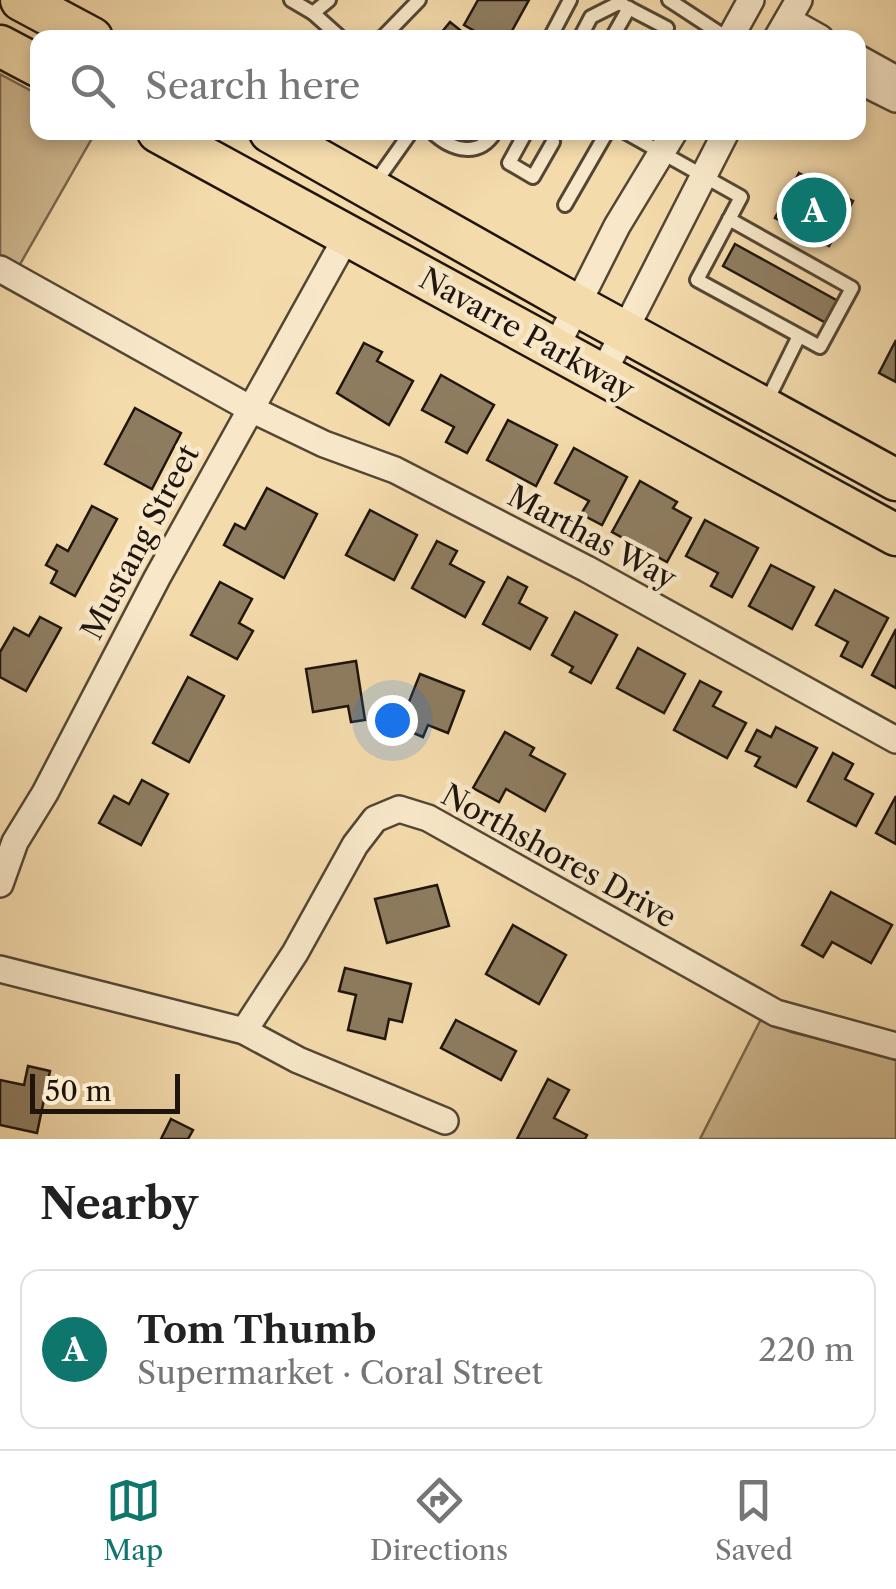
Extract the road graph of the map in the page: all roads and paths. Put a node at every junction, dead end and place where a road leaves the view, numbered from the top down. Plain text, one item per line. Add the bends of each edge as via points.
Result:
1 (21, 0) edge
2 (291, 0) edge
3 (330, 0) edge
4 (419, 0) edge
5 (570, 0) edge
6 (669, 0) edge
7 (748, 1) edge
8 (628, 8) junction
9 (313, 13) junction
10 (0, 18) edge
11 (69, 30) edge
12 (77, 30) edge
13 (333, 30) edge
14 (390, 30) edge
15 (554, 30) edge
16 (584, 30) edge
17 (616, 30) edge
18 (666, 30) edge
19 (716, 30) edge
20 (732, 30) edge
21 (0, 46) edge
22 (30, 62) edge
23 (866, 62) edge
24 (896, 79) edge
25 (866, 84) edge
26 (896, 99) edge
27 (173, 140) edge
28 (284, 140) edge
29 (405, 140) edge
30 (445, 140) edge
31 (490, 140) edge
32 (522, 140) edge
33 (602, 140) edge
34 (722, 140) edge
35 (552, 142) dead end
36 (667, 143) edge
37 (702, 177) junction
38 (371, 189) junction
39 (565, 205) dead end
40 (729, 219) junction
41 (347, 236) junction
42 (0, 269) edge
43 (576, 305) junction
44 (626, 333) junction
45 (799, 336) junction
46 (555, 349) junction
47 (602, 375) junction
48 (250, 408) junction
49 (764, 408) junction
50 (896, 480) edge
51 (896, 536) edge
52 (896, 740) edge
53 (0, 884) edge
54 (0, 969) edge
55 (244, 1030) junction
56 (896, 1046) edge
57 (445, 1121) dead end

1 - 12 highway
2 - 9 lane
3 - 9 lane
4 - 14 lane
5 - 15 lane
6 - 19 lane
7 - 20 street
8 - 16 lane via 620,3 591,17
8 - 17 lane
8 - 18 lane
9 - 13 lane
10 - 11 highway
21 - 22 highway
23 - 24 street
25 - 26 street
27 - 41 highway, Navarre Parkway
28 - 38 highway, Navarre Parkway
29 - 38 lane
30 - 31 lane via 474,150
32 - 35 lane via 509,163 533,177
33 - 39 lane
34 - 37 street
36 - 37 lane
36 - 43 street
37 - 40 lane via 741,196
37 - 44 street
38 - 43 highway, Navarre Parkway
40 - 45 lane via 697,280
40 - 45 lane via 852,288 820,347
41 - 46 highway, Navarre Parkway
41 - 48 street, Mustang Street
42 - 48 street, Marthas Way
43 - 44 highway, Navarre Parkway
43 - 46 street
44 - 47 street
44 - 49 highway, Navarre Parkway
45 - 49 lane
46 - 47 highway, Navarre Parkway
47 - 51 highway, Navarre Parkway
48 - 52 street, Marthas Way via 396,470
48 - 53 street, Mustang Street via 16,842
49 - 50 highway, Navarre Parkway
54 - 55 street
55 - 56 street, Northshores Drive via 354,846 375,818 399,809 428,818 776,1013
55 - 57 street via 298,1060

